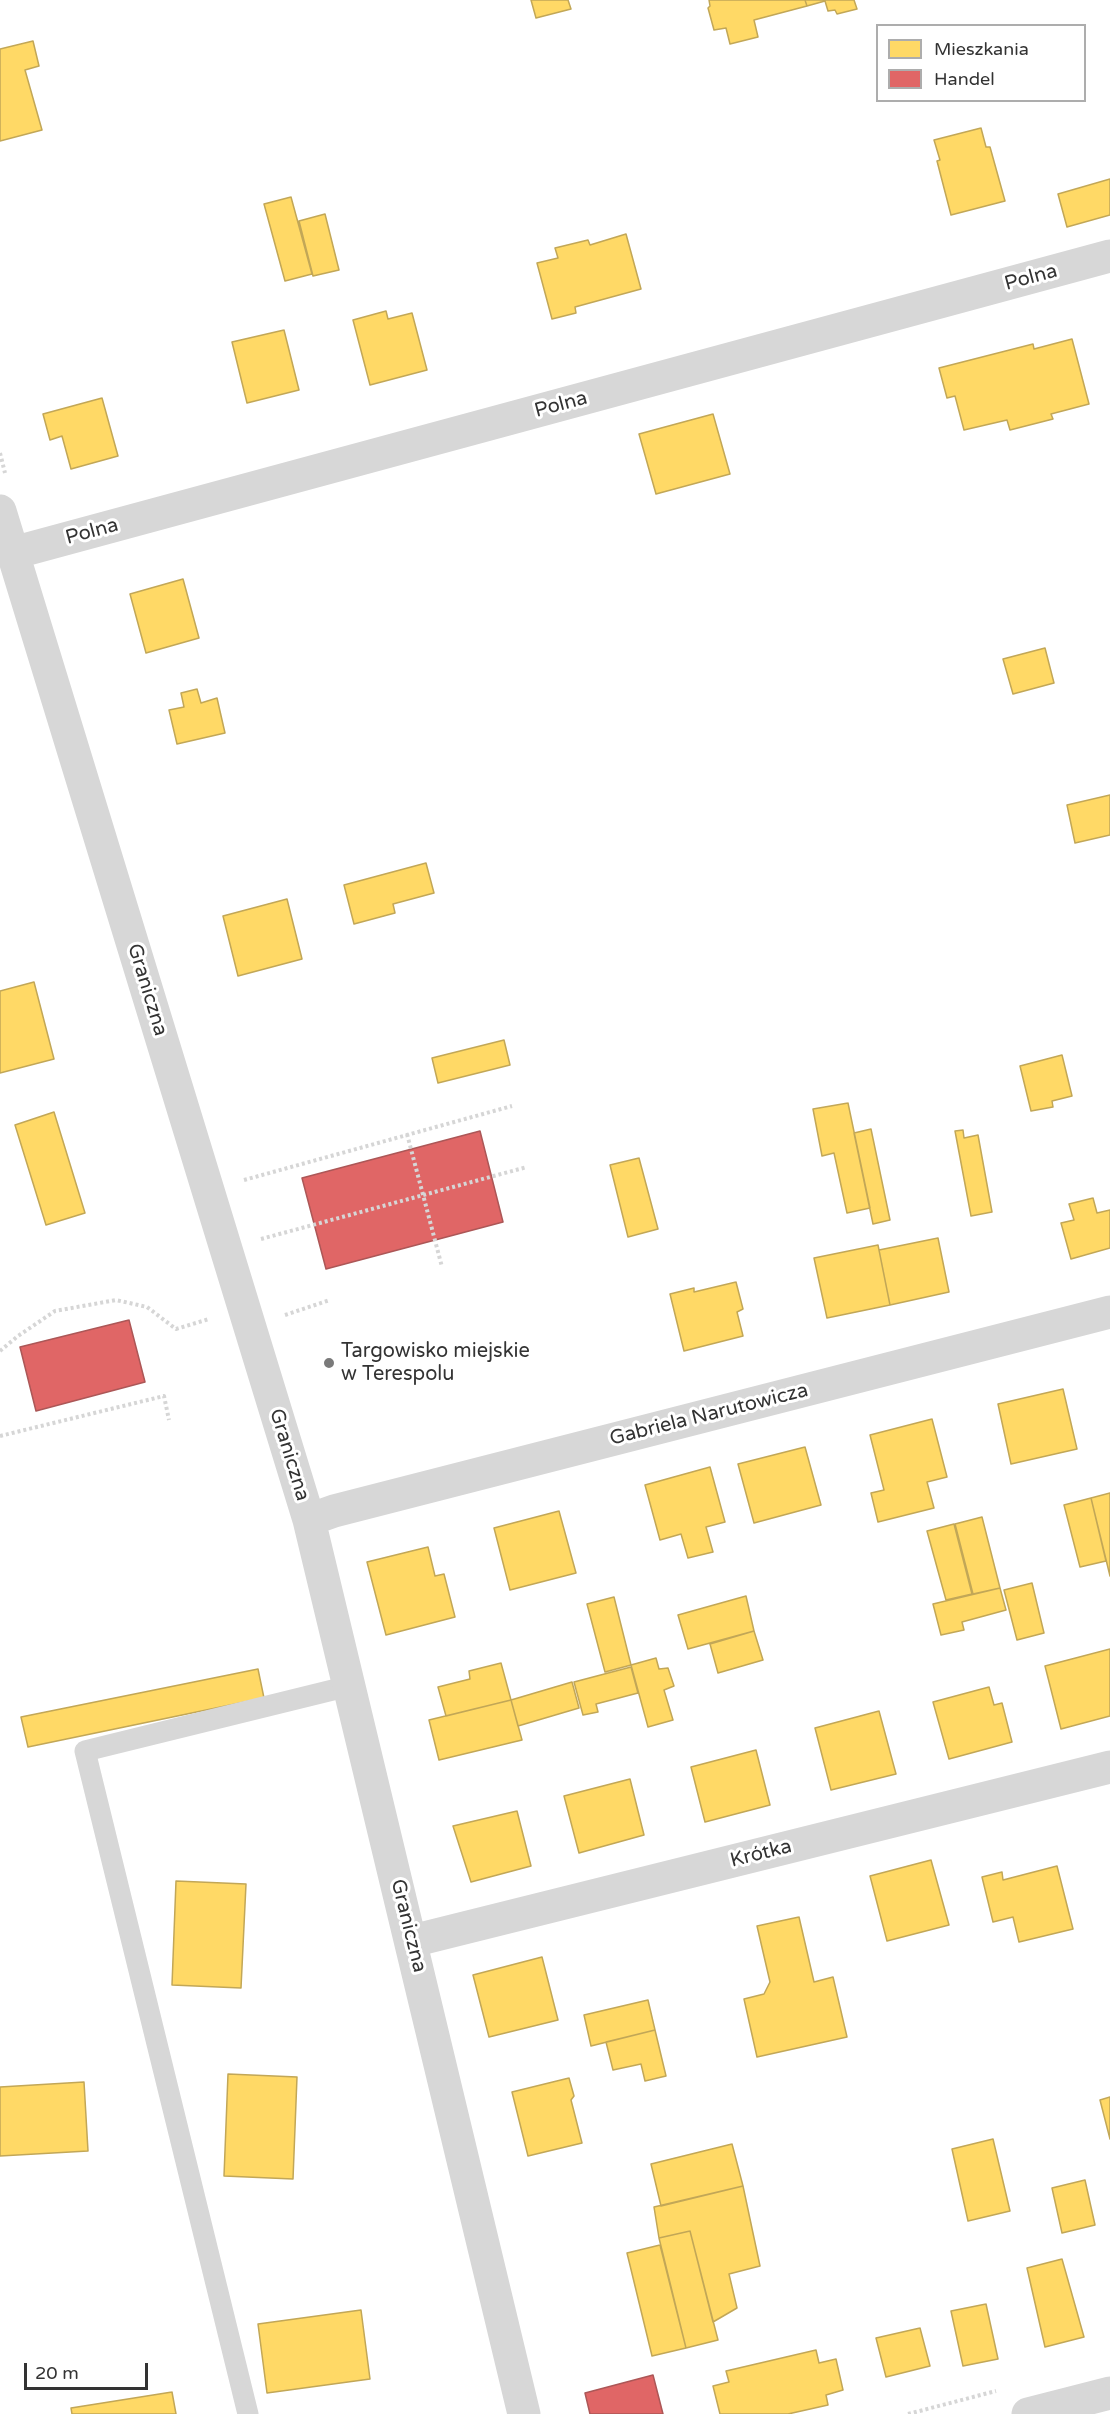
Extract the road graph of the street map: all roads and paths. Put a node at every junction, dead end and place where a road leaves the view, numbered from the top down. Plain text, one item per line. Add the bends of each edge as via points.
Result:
1 (1110, 256) edge
2 (0, 511) edge
3 (13, 553) junction
4 (512, 1106) dead end
5 (407, 1134) junction
6 (527, 1167) dead end
7 (233, 1183) dead end
8 (423, 1196) junction
9 (226, 1249) junction
10 (442, 1267) dead end
11 (330, 1300) dead end
12 (1110, 1312) edge
13 (218, 1316) dead end
14 (282, 1316) dead end
15 (0, 1352) edge
16 (170, 1420) dead end
17 (0, 1436) edge
18 (309, 1520) junction
19 (349, 1686) junction
20 (1110, 1767) edge
21 (412, 1941) junction
22 (1110, 2393) edge
23 (249, 2414) edge
24 (524, 2414) edge
25 (1028, 2414) edge

1 - 3 street, Polna
2 - 3 street, Graniczna
3 - 9 street, Graniczna
4 - 5 path
5 - 7 path
5 - 8 path
6 - 8 path
8 - 9 path
8 - 10 path
9 - 18 street, Graniczna
11 - 14 path
12 - 18 street, Gabriela Narutowicza
13 - 15 path via 176,1329 147,1307 116,1300 55,1311
16 - 17 path via 164,1396
18 - 19 street, Graniczna
19 - 21 street, Graniczna
19 - 23 lane via 85,1751
20 - 21 street, Krótka
21 - 24 street, Graniczna
22 - 25 street

